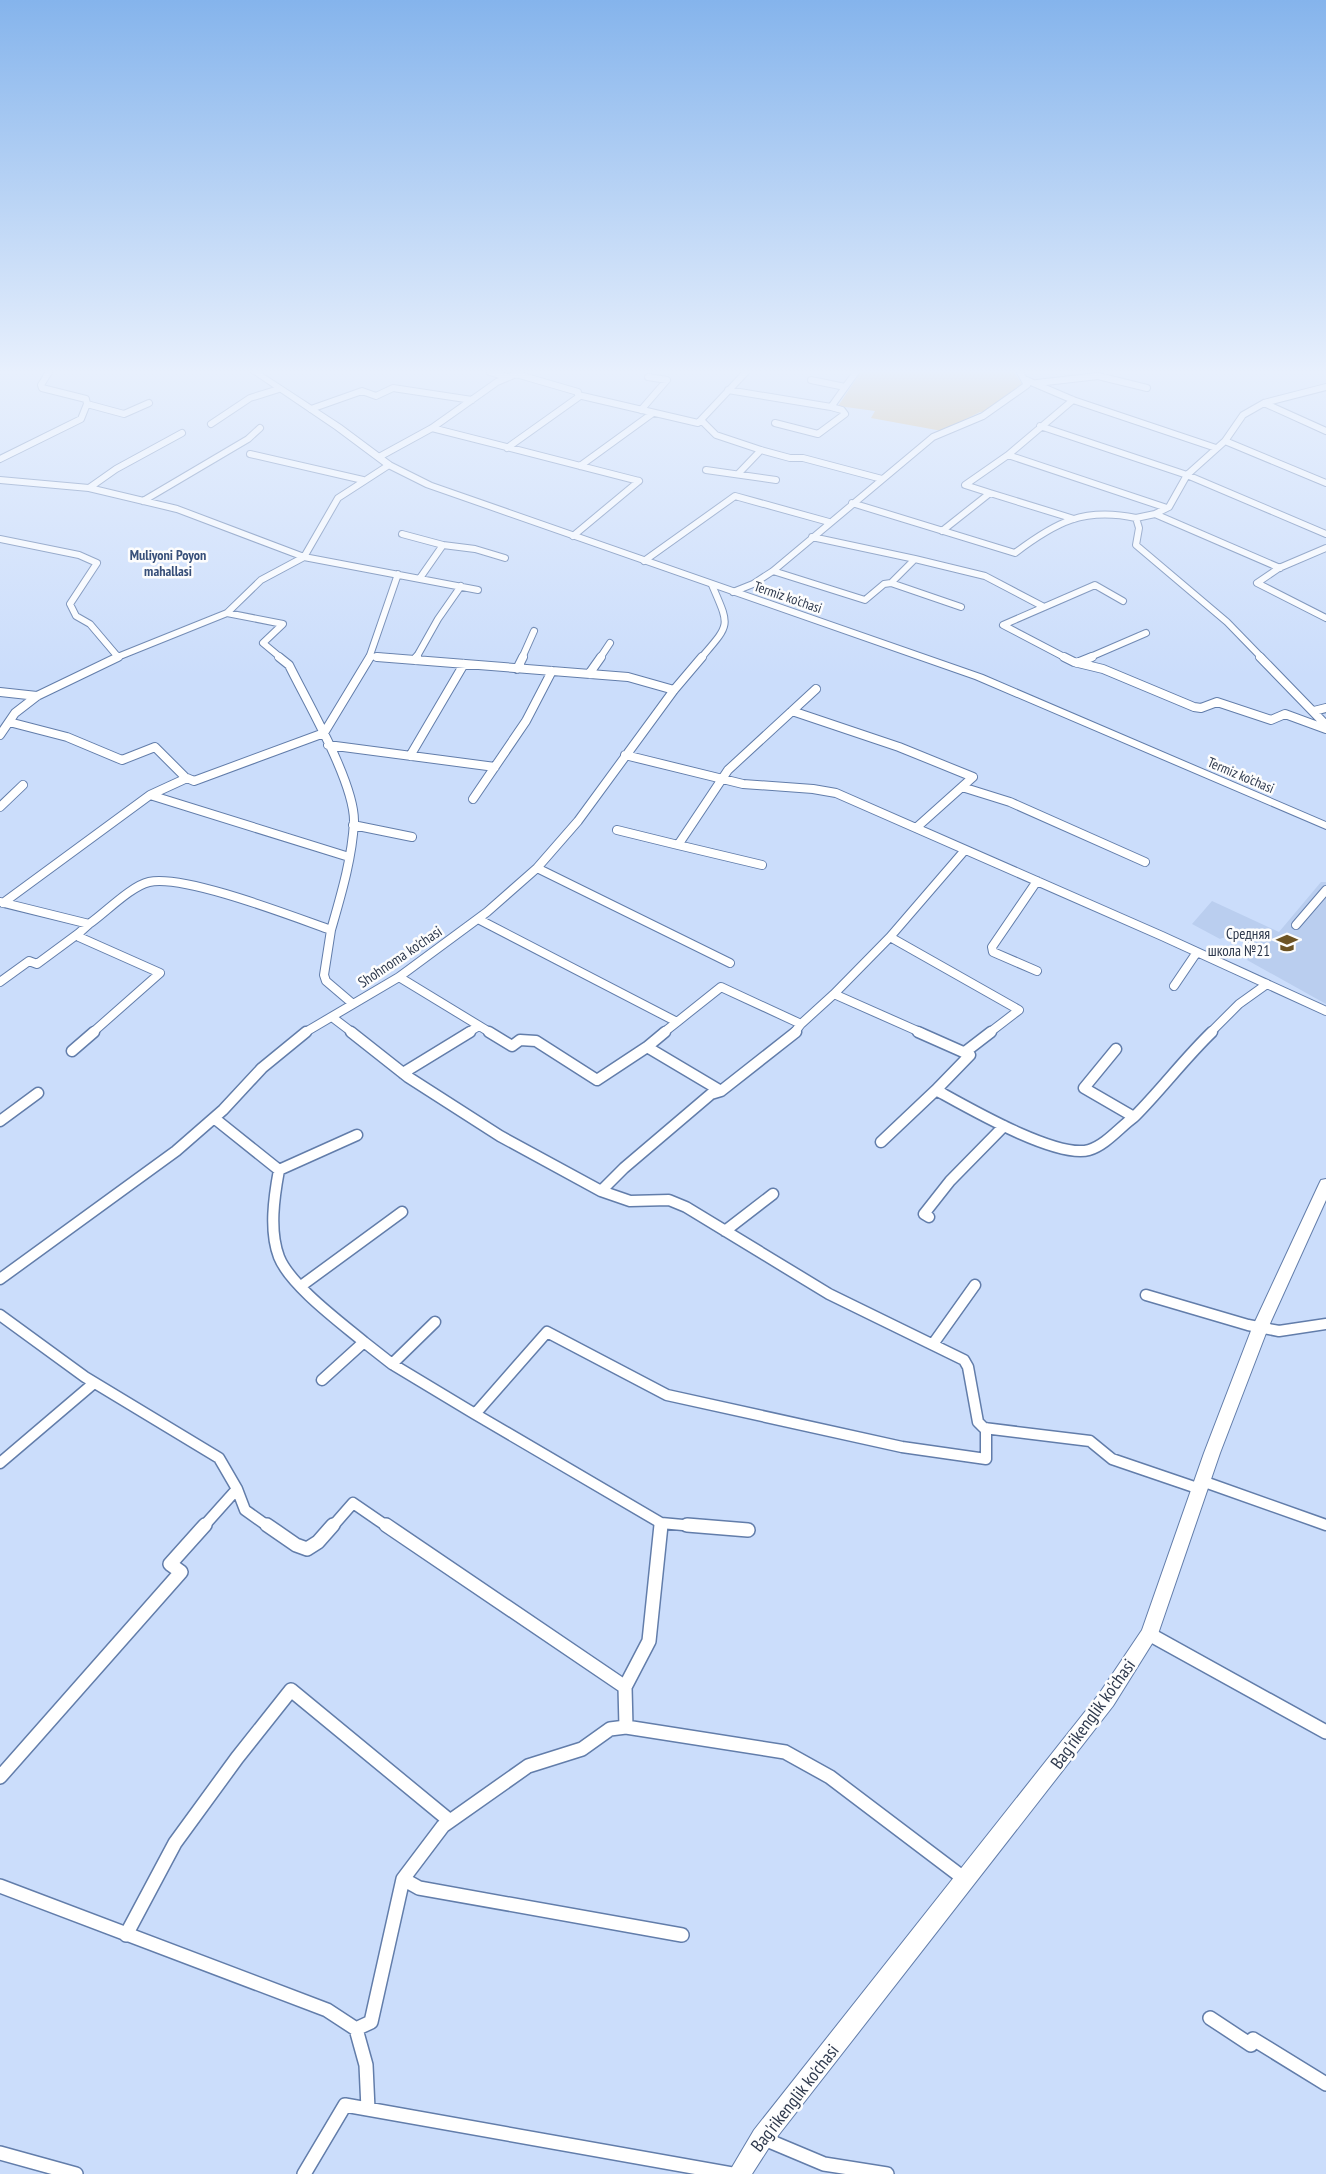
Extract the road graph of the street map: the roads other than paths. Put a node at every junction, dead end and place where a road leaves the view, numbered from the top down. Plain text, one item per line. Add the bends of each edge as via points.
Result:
1 (110, 473) edge
2 (190, 473) edge
3 (335, 473) edge
4 (374, 473) edge
5 (406, 473) edge
6 (609, 473) edge
7 (741, 473) edge
8 (861, 473) edge
9 (889, 473) edge
10 (982, 473) edge
11 (1063, 473) edge
12 (1182, 473) edge
13 (1303, 473) edge
14 (1187, 475) junction
15 (882, 479) junction
16 (0, 480) edge
17 (363, 480) junction
18 (776, 480) dead end
19 (1326, 483) edge
20 (89, 488) junction
21 (990, 493) junction
22 (143, 501) junction
23 (852, 503) junction
24 (1167, 508) junction
25 (1155, 514) junction
26 (1136, 518) junction
27 (1074, 519) junction
28 (829, 522) junction
29 (942, 531) junction
30 (402, 534) dead end
31 (1326, 534) edge
32 (573, 536) junction
33 (812, 537) junction
34 (0, 539) edge
35 (443, 545) junction
36 (1326, 549) edge
37 (303, 557) junction
38 (505, 558) dead end
39 (915, 559) junction
40 (644, 561) junction
41 (1280, 568) junction
42 (773, 571) junction
43 (398, 574) junction
44 (420, 578) junction
45 (891, 584) junction
46 (712, 585) junction
47 (461, 586) junction
48 (478, 590) dead end
49 (733, 592) junction
50 (1123, 601) dead end
51 (961, 607) dead end
52 (1044, 607) junction
53 (227, 613) junction
54 (1326, 618) edge
55 (534, 631) dead end
56 (1146, 633) dead end
57 (610, 643) dead end
58 (370, 656) junction
59 (118, 657) junction
60 (415, 660) junction
61 (1077, 663) junction
62 (464, 664) junction
63 (517, 669) junction
64 (552, 671) junction
65 (589, 674) junction
66 (816, 689) dead end
67 (674, 690) junction
68 (0, 692) edge
69 (37, 696) junction
70 (1326, 708) edge
71 (792, 711) junction
72 (1314, 711) junction
73 (9, 722) junction
74 (1326, 727) edge
75 (324, 733) junction
76 (0, 735) edge
77 (328, 745) junction
78 (625, 755) junction
79 (410, 756) junction
80 (495, 767) junction
81 (187, 779) junction
82 (721, 779) junction
83 (23, 784) dead end
84 (962, 787) junction
85 (150, 795) junction
86 (473, 799) dead end
87 (0, 807) edge
88 (353, 825) junction
89 (1326, 826) edge
90 (916, 828) junction
91 (617, 830) dead end
92 (412, 837) dead end
93 (678, 845) junction
94 (965, 850) junction
95 (349, 857) junction
96 (1145, 862) dead end
97 (762, 865) dead end
98 (537, 868) junction
99 (1037, 881) junction
100 (1326, 890) edge
101 (2, 902) edge
102 (478, 919) junction
103 (89, 924) junction
104 (1296, 924) dead end
105 (331, 930) junction
106 (79, 933) junction
107 (890, 937) junction
108 (1197, 952) junction
109 (730, 963) dead end
110 (1037, 971) dead end
111 (399, 976) junction
112 (0, 982) edge
113 (1267, 984) junction
114 (1174, 986) dead end
115 (834, 994) junction
116 (353, 1004) junction
117 (1326, 1011) edge
118 (332, 1017) junction
119 (677, 1022) junction
120 (801, 1024) junction
121 (479, 1026) junction
122 (647, 1047) junction
123 (1116, 1049) dead end
124 (72, 1051) dead end
125 (965, 1052) junction
126 (404, 1073) junction
127 (936, 1090) junction
128 (721, 1091) junction
129 (38, 1093) dead end
130 (1134, 1117) junction
131 (214, 1118) junction
132 (0, 1121) edge
133 (1004, 1126) junction
134 (357, 1136) dead end
135 (881, 1143) dead end
136 (279, 1170) junction
137 (1326, 1184) edge
138 (601, 1191) junction
139 (773, 1194) dead end
140 (402, 1212) dead end
141 (929, 1217) dead end
142 (726, 1231) junction
143 (0, 1279) edge
144 (975, 1285) dead end
145 (301, 1286) junction
146 (1146, 1295) dead end
147 (0, 1315) edge
148 (435, 1322) dead end
149 (1326, 1324) edge
150 (1260, 1328) junction
151 (364, 1342) junction
152 (933, 1344) junction
153 (392, 1364) junction
154 (322, 1380) dead end
155 (94, 1383) junction
156 (475, 1414) junction
157 (986, 1428) junction
158 (0, 1463) edge
159 (1201, 1485) junction
160 (237, 1488) junction
161 (661, 1523) junction
162 (1326, 1525) edge
163 (748, 1530) dead end
164 (1149, 1634) junction
165 (626, 1687) junction
166 (626, 1726) junction
167 (1326, 1732) edge
168 (0, 1777) edge
169 (450, 1821) junction
170 (402, 1879) junction
171 (966, 1880) junction
172 (0, 1886) edge
173 (126, 1935) junction
174 (682, 1935) dead end
175 (1210, 2018) dead end
176 (356, 2029) junction
177 (1326, 2084) edge
178 (368, 2109) junction
179 (762, 2138) junction
180 (0, 2153) edge
181 (76, 2174) edge
182 (304, 2174) edge
183 (732, 2174) edge
184 (739, 2174) edge
185 (887, 2174) edge

1 - 20 street
2 - 22 street
3 - 17 street
4 - 17 street
5 - 32 main road, Termiz ko'chasi
6 - 32 street via 639,481
7 - 18 street
8 - 15 street
9 - 15 street
10 - 21 street via 965,485
11 - 24 street
12 - 14 street
13 - 19 street
14 - 24 street
14 - 31 street
15 - 23 street
16 - 20 street
17 - 37 street via 338,498
20 - 22 street
21 - 27 street
21 - 29 street
22 - 37 street via 177,509
23 - 28 street
23 - 29 street
24 - 25 street
25 - 26 street
25 - 41 street
26 - 27 street via 1113,513
26 - 72 street via 1137,545 1227,622
27 - 29 street via 1040,534 1015,553
28 - 33 street
28 - 40 street via 735,496
30 - 35 street
32 - 40 main road, Termiz ko'chasi
33 - 39 street
33 - 42 street
34 - 59 street via 79,555 97,563 70,604 76,616 90,624
35 - 38 street
35 - 44 street
36 - 41 street
37 - 43 street
37 - 53 street via 261,580
39 - 45 street
39 - 52 street via 986,576
40 - 46 main road, Termiz ko'chasi
41 - 54 street via 1257,583
42 - 45 street via 865,600 884,584
42 - 49 street
43 - 44 street
43 - 58 street
44 - 47 street
45 - 51 street
46 - 49 main road, Termiz ko'chasi
46 - 67 street, Shohnoma ko'chasi via 726,618 723,632
47 - 48 street
47 - 60 street
49 - 89 main road, Termiz ko'chasi via 979,677
50 - 52 street via 1095,585
52 - 61 street via 1003,625
53 - 59 street
53 - 75 street via 284,624 263,643 290,665
55 - 63 street
56 - 61 street
57 - 65 street
58 - 60 street
58 - 75 street
59 - 69 street
60 - 62 street
61 - 74 street via 1103,669 1194,707 1217,702 1271,720 1285,714
62 - 63 street
62 - 79 street
63 - 64 street
64 - 65 street
64 - 80 street via 526,721
65 - 67 street via 628,677
66 - 71 street
67 - 78 street, Shohnoma ko'chasi
68 - 69 street
69 - 73 street
70 - 72 street
71 - 82 street
71 - 84 street via 973,777
72 - 74 street
73 - 76 street
73 - 81 street via 34,726 122,760 155,747
75 - 77 street
75 - 81 street via 194,781
77 - 79 street
77 - 88 street via 347,784
78 - 82 street
78 - 98 street, Shohnoma ko'chasi via 578,821
79 - 80 street
80 - 86 street
81 - 85 street
82 - 90 street via 836,793
82 - 93 street
83 - 87 street
84 - 90 street
84 - 96 street via 1010,802
85 - 95 street
85 - 101 street
88 - 92 street
88 - 95 street
90 - 94 street
91 - 93 street
93 - 97 street
94 - 99 street
94 - 107 street
95 - 105 street
98 - 102 street, Shohnoma ko'chasi
98 - 109 street
99 - 108 street
99 - 110 street via 992,947 993,952
100 - 104 street
101 - 103 street
102 - 111 street, Shohnoma ko'chasi
102 - 119 street
103 - 105 street via 148,882 160,880 210,891
103 - 106 street
105 - 116 street via 324,975
106 - 112 street via 37,964 29,961
106 - 124 street via 79,937 160,973
107 - 115 street
107 - 125 street via 1019,1010
108 - 113 street
108 - 114 street
111 - 116 street, Shohnoma ko'chasi
111 - 121 street
113 - 117 street
113 - 130 street via 1239,1004 1178,1065
115 - 120 street
115 - 125 street
116 - 118 street, Shohnoma ko'chasi
118 - 126 street
118 - 131 street, Shohnoma ko'chasi via 304,1033 262,1068
119 - 120 street via 721,987
119 - 122 street
120 - 128 street
121 - 122 street via 512,1046 520,1040 536,1041 597,1080
121 - 126 street
122 - 128 street
123 - 130 street via 1084,1088
125 - 127 street via 970,1054
126 - 138 street via 500,1136
127 - 133 street
127 - 135 street
128 - 138 street via 711,1094
129 - 132 street
130 - 133 street via 1090,1150 1079,1152
131 - 136 street
131 - 143 street, Shohnoma ko'chasi via 176,1151
133 - 141 street via 950,1181 924,1214
134 - 136 street
136 - 145 street via 273,1203 279,1259
137 - 150 main road, Bag'rikenglik ko'chasi
138 - 142 street via 630,1201 669,1200
139 - 142 street
140 - 145 street
142 - 152 street via 829,1294
144 - 152 street
145 - 151 street
146 - 150 street
147 - 155 street
148 - 153 street
149 - 150 street via 1279,1331
150 - 159 main road, Bag'rikenglik ko'chasi
151 - 153 street
151 - 154 street
152 - 157 street via 964,1360 978,1422
153 - 156 street
155 - 158 street
155 - 160 street via 219,1458
156 - 157 street via 547,1332 667,1395 902,1447 986,1459
156 - 161 street
157 - 159 street via 1090,1441 1112,1459
159 - 162 street
159 - 164 main road, Bag'rikenglik ko'chasi
160 - 165 street via 245,1510 307,1549 353,1503
160 - 168 street via 170,1564 181,1572
161 - 163 street
161 - 165 street via 649,1641
164 - 167 street
164 - 171 main road, Bag'rikenglik ko'chasi via 1106,1700
165 - 166 street
166 - 169 street via 610,1729 582,1749 528,1766
166 - 171 street via 785,1752 830,1777
169 - 170 street
169 - 173 street via 291,1690 175,1843
170 - 174 street via 420,1888
170 - 176 street via 371,2022
171 - 179 main road, Bag'rikenglik ko'chasi
172 - 173 street
173 - 176 street via 327,2010
175 - 177 street via 1251,2045 1253,2039
176 - 178 street via 366,2065
178 - 182 street via 345,2105
178 - 183 street
179 - 184 main road, Bag'rikenglik ko'chasi
179 - 185 street via 824,2164
180 - 181 street

